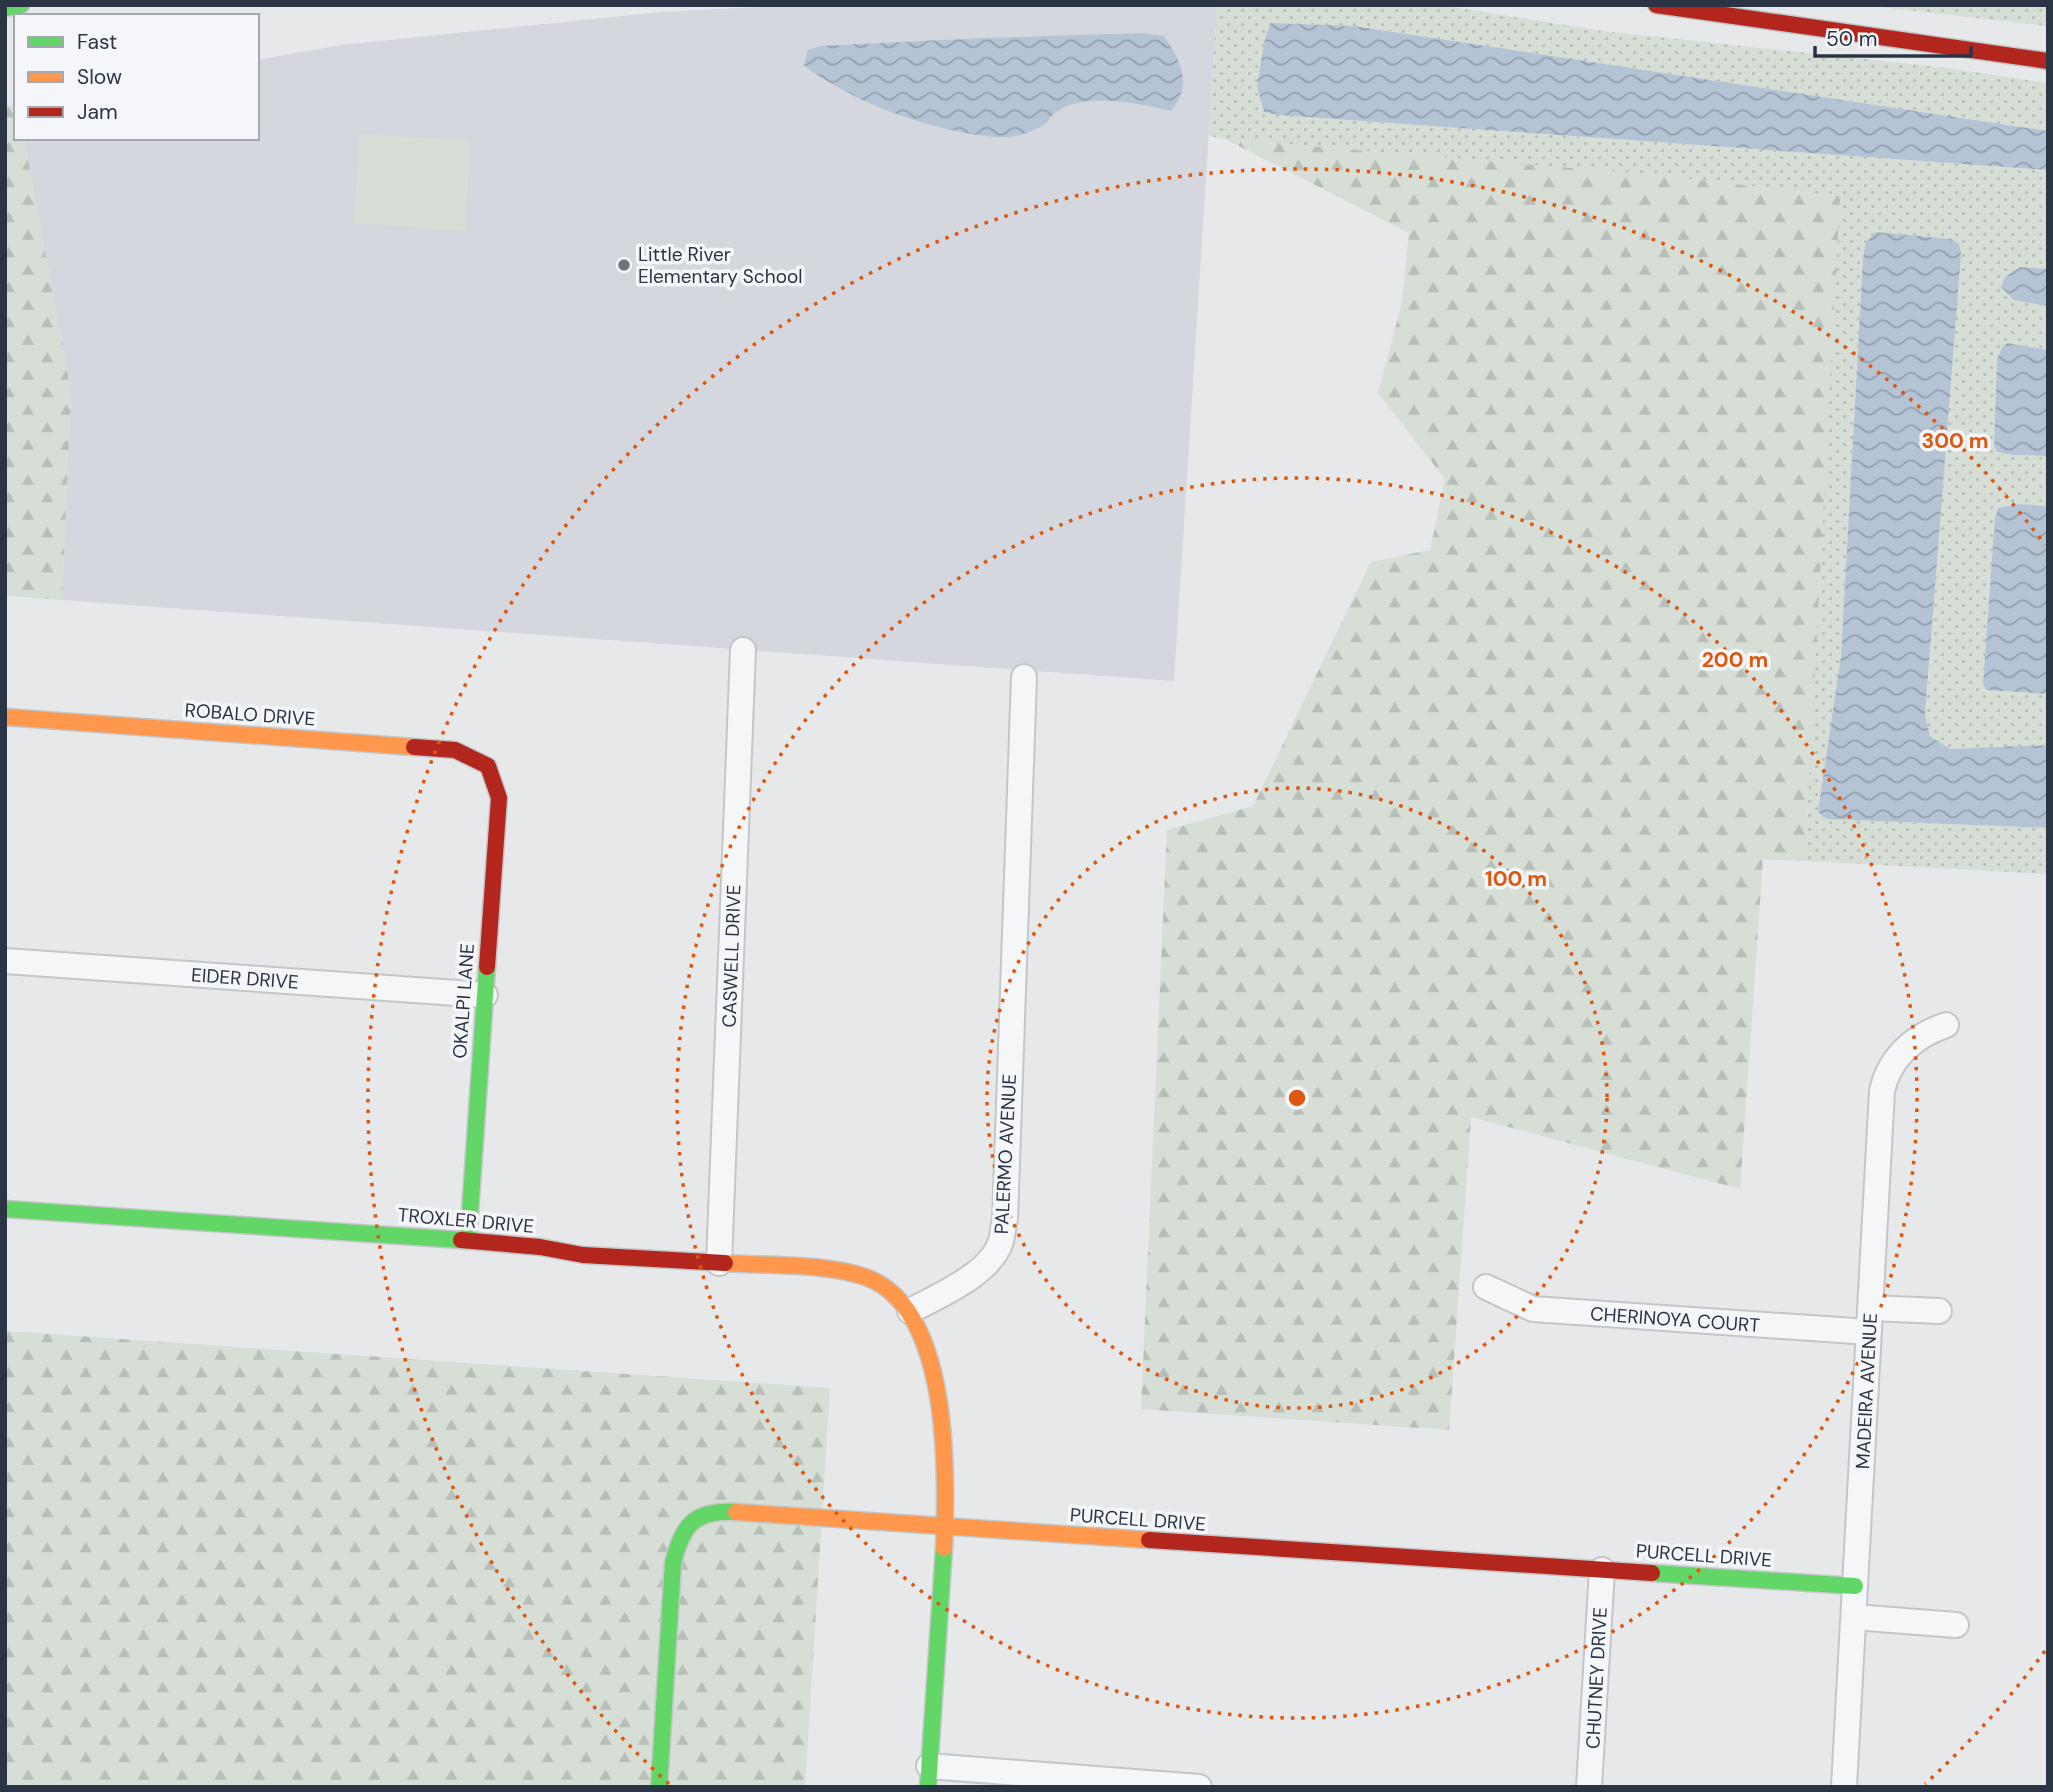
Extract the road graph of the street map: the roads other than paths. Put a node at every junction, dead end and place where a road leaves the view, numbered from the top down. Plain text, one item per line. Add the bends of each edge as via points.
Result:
1 (21, 5) edge
2 (1656, 5) edge
3 (5, 8) edge
4 (1883, 37) junction
5 (2048, 52) edge
6 (2048, 61) edge
7 (743, 650) dead end
8 (1024, 677) dead end
9 (5, 717) edge
10 (488, 766) joint
11 (5, 961) edge
12 (485, 995) junction
13 (1945, 1025) dead end
14 (5, 1209) edge
15 (468, 1241) junction
16 (719, 1263) junction
17 (1486, 1287) dead end
18 (1871, 1308) junction
19 (910, 1311) junction
20 (1939, 1311) dead end
21 (1869, 1332) junction
22 (945, 1527) junction
23 (1602, 1570) junction
24 (1856, 1586) junction
25 (1854, 1617) junction
26 (1956, 1625) dead end
27 (929, 1776) edge
28 (659, 1787) edge
29 (1199, 1787) edge
30 (1589, 1787) edge
31 (1844, 1787) edge

1 - 3 main road
2 - 4 main road
4 - 5 main road
4 - 6 main road
7 - 16 street, CASWELL DRIVE
8 - 19 street, PALERMO AVENUE via 1000,1243 978,1271
9 - 10 main road, ROBALO DRIVE via 456,750
10 - 12 main road, OKALPI LANE via 499,798
11 - 12 street, EIDER DRIVE
12 - 15 main road, OKALPI LANE
13 - 18 street, MADEIRA AVENUE via 1913,1042 1897,1057 1884,1080
14 - 15 main road, TROXLER DRIVE
15 - 16 main road, TROXLER DRIVE via 583,1255
16 - 19 main road, TROXLER DRIVE via 857,1273 894,1292
17 - 21 street, CHERINOYA COURT via 1533,1309
18 - 20 street
18 - 21 street, MADEIRA AVENUE
19 - 22 main road via 933,1373 943,1429
21 - 24 street, MADEIRA AVENUE
22 - 23 main road, PURCELL DRIVE
22 - 27 main road
22 - 28 main road, PURCELL DRIVE via 714,1511 691,1521 679,1536 673,1563
23 - 24 main road, PURCELL DRIVE
23 - 30 street, CHUTNEY DRIVE
24 - 25 street, MADEIRA AVENUE
25 - 26 street
25 - 31 street, MADEIRA AVENUE
27 - 29 street

